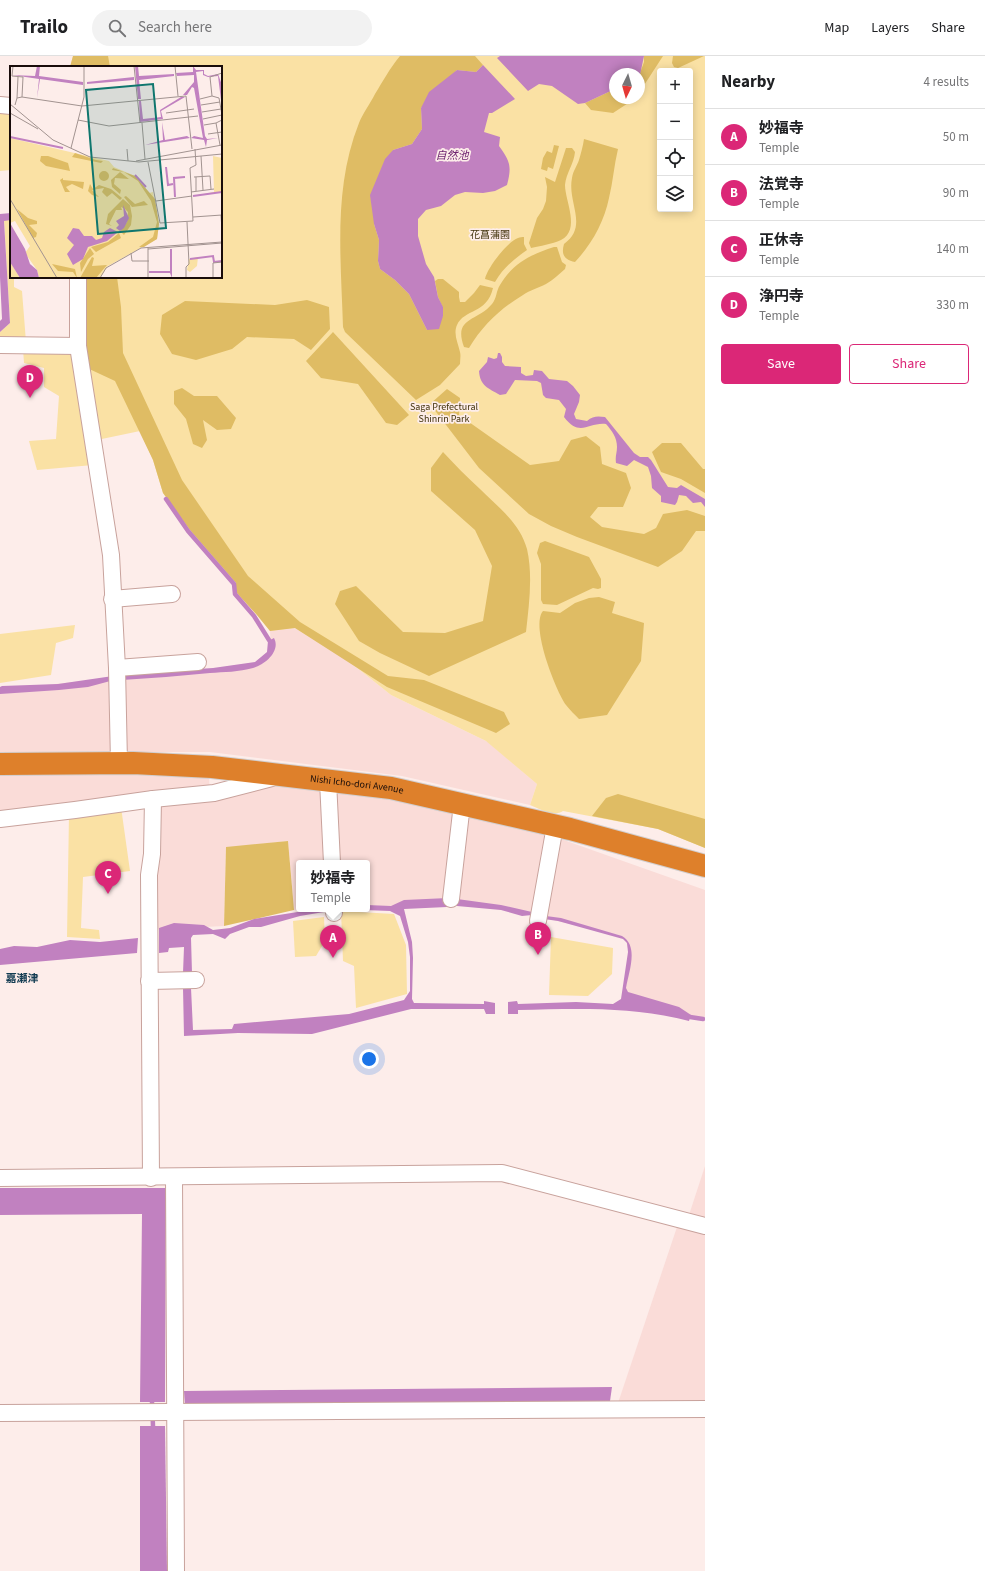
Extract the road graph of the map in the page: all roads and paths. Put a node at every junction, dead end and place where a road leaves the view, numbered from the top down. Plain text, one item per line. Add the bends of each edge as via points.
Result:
1 (0, 105) edge
2 (10, 106) edge
3 (78, 278) edge
4 (0, 346) edge
5 (78, 346) junction
6 (172, 594) dead end
7 (112, 599) junction
8 (198, 662) dead end
9 (117, 668) junction
10 (120, 763) junction
11 (0, 764) edge
12 (282, 775) junction
13 (328, 781) junction
14 (153, 798) junction
15 (462, 804) junction
16 (0, 819) edge
17 (555, 826) junction
18 (332, 860) edge
19 (705, 866) edge
20 (451, 899) dead end
21 (539, 916) dead end
22 (149, 981) junction
23 (189, 981) dead end
24 (174, 1177) junction
25 (0, 1178) edge
26 (151, 1178) junction
27 (705, 1226) edge
28 (705, 1409) edge
29 (160, 1412) junction
30 (0, 1413) edge
31 (176, 1571) edge

1 - 2 street
3 - 5 street
4 - 5 street
5 - 7 street via 111,555
6 - 7 street
7 - 9 street
8 - 9 street
9 - 10 street
10 - 11 highway, Nishi Icho-dori Avenue
10 - 12 highway, Nishi Icho-dori Avenue via 212,767
12 - 13 highway, Nishi Icho-dori Avenue
12 - 14 street via 214,793
13 - 15 highway, Nishi Icho-dori Avenue via 391,788
13 - 18 street
14 - 16 street
14 - 22 street via 149,876
15 - 17 highway, Nishi Icho-dori Avenue
15 - 20 street
17 - 19 highway, Nishi Icho-dori Avenue
17 - 21 street
22 - 23 street
22 - 26 street
24 - 26 street
24 - 27 street via 502,1174
24 - 29 street
25 - 26 street
28 - 29 street
29 - 30 street
29 - 31 street

